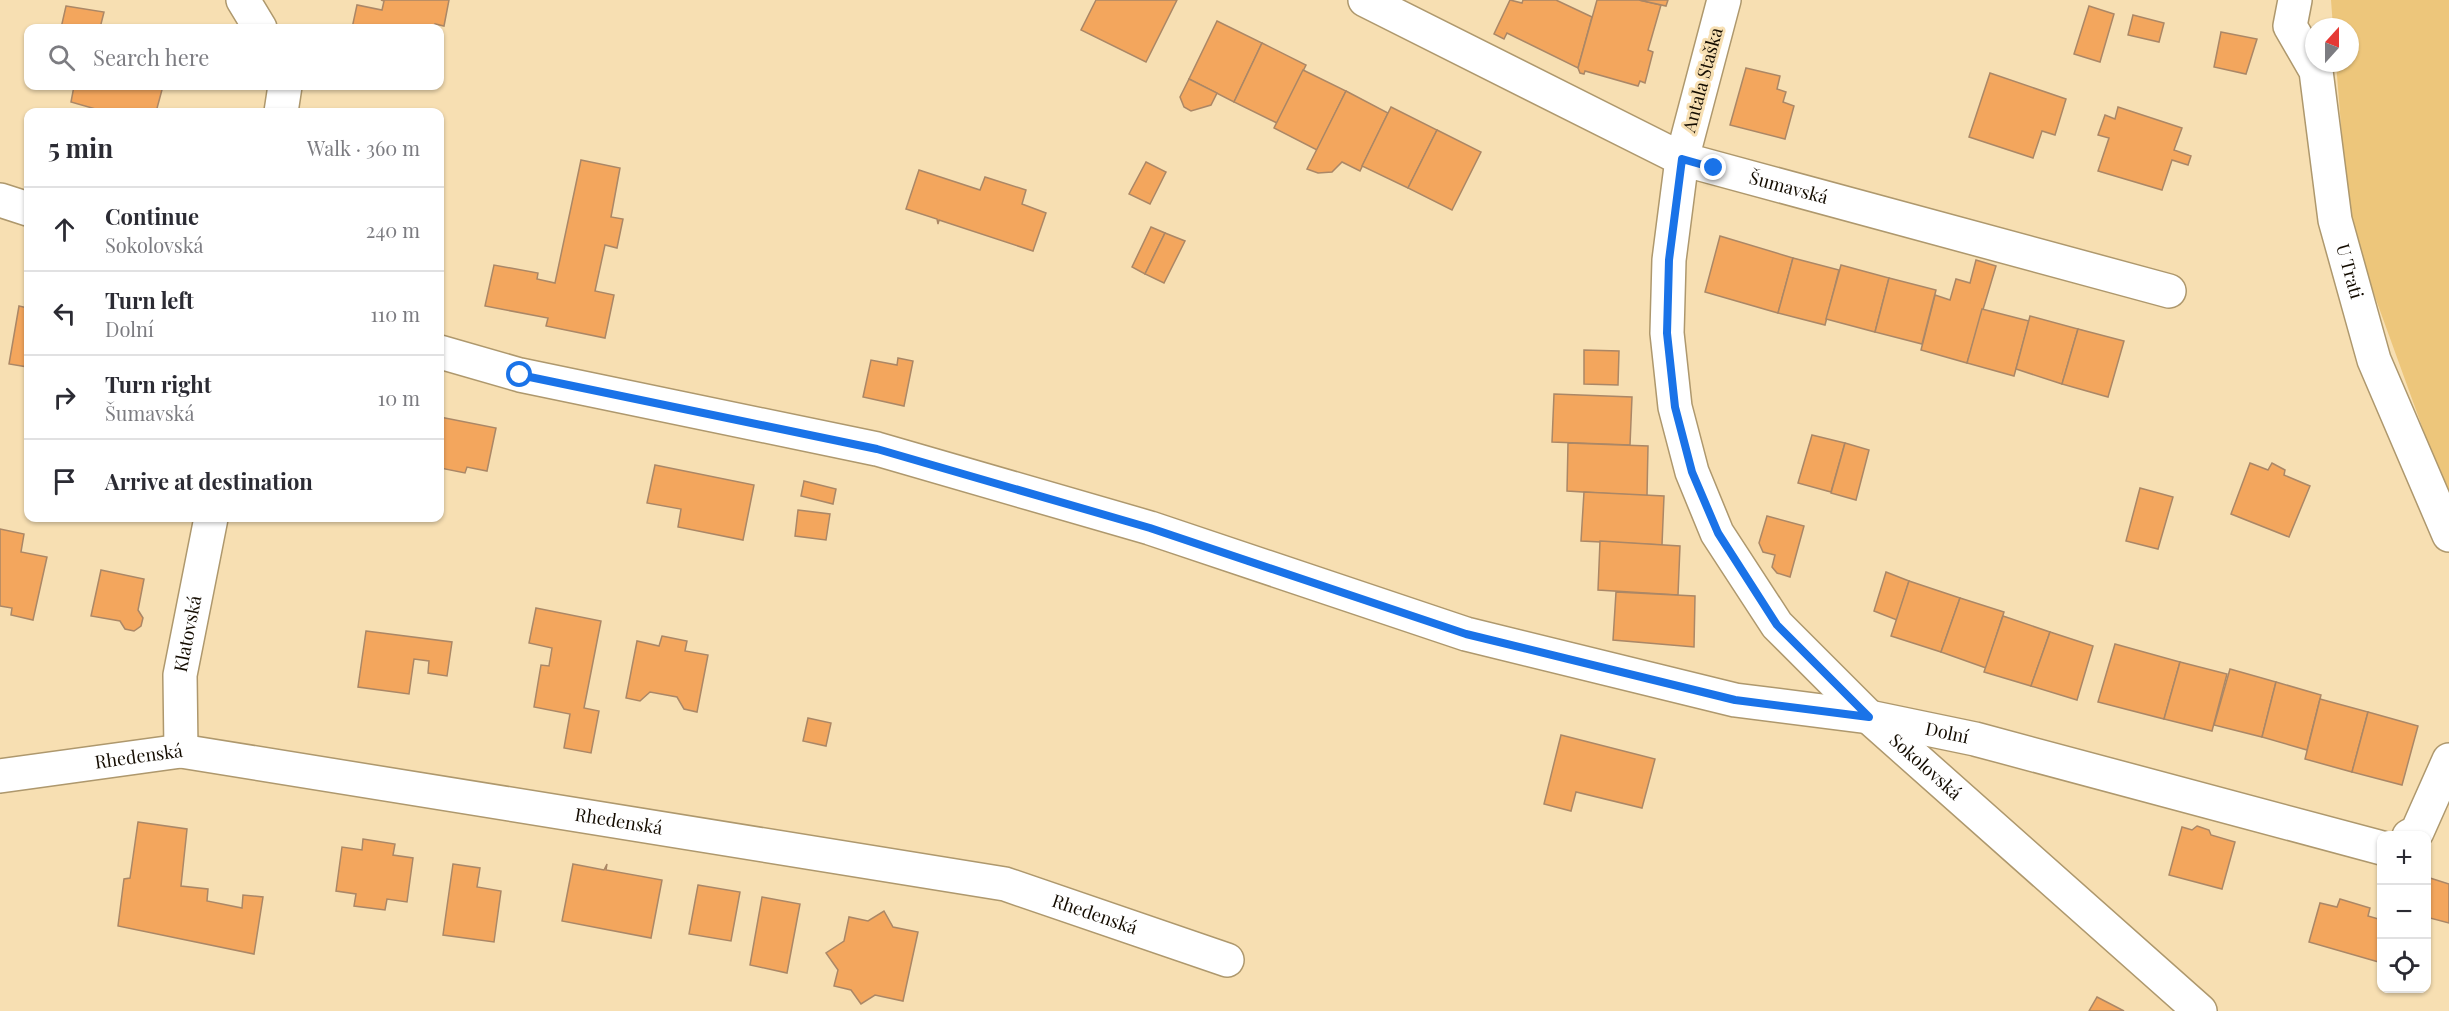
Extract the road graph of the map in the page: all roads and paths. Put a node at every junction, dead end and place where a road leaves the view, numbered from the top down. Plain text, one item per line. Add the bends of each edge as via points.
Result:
1 (243, 0) edge
2 (1365, 0) edge
3 (1724, 0) edge
4 (2295, 0) edge
5 (258, 24) edge
6 (284, 90) edge
7 (282, 108) edge
8 (1682, 159) junction
9 (0, 200) edge
10 (24, 208) edge
11 (2169, 291) dead end
12 (444, 353) edge
13 (210, 522) edge
14 (2449, 535) edge
15 (1869, 717) junction
16 (181, 751) junction
17 (2449, 760) edge
18 (0, 776) edge
19 (2414, 831) edge
20 (2377, 847) edge
21 (1227, 960) dead end
22 (2200, 1011) edge

1 - 5 street
2 - 8 street, Šumavská
3 - 8 street, Antala Staška
4 - 14 street, U Trati via 2290,26 2316,71 2335,220 2374,360
6 - 7 street
8 - 11 street, Šumavská
8 - 15 street via 1669,260 1667,333 1675,407 1692,472 1718,533 1777,625
9 - 10 street
12 - 15 street via 520,375 877,449 1150,528 1466,634 1735,700
13 - 16 street, Klatovská via 180,675
15 - 20 street, Dolní via 1975,739
15 - 22 street, Sokolovská
16 - 18 street, Rhedenská
16 - 21 street, Rhedenská via 1005,884
17 - 19 street

